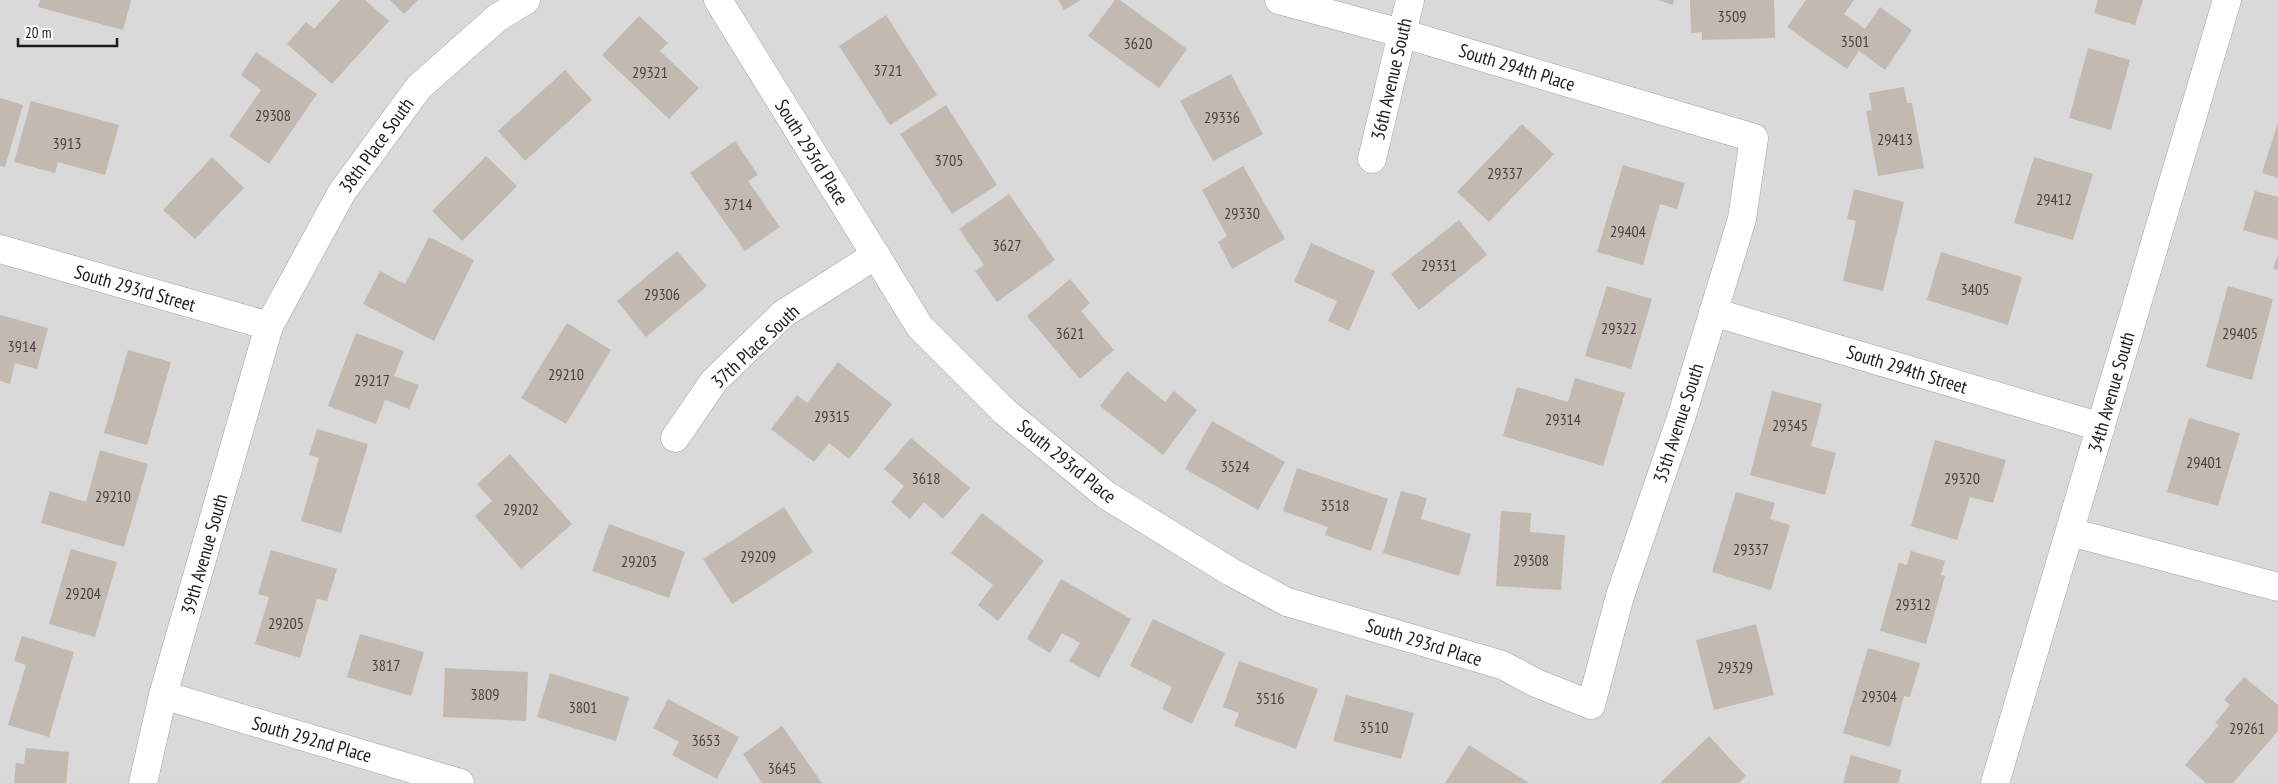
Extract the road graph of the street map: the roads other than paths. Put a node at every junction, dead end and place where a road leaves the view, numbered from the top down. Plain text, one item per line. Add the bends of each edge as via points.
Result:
1 (526, 0) edge
2 (718, 0) edge
3 (1279, 0) edge
4 (1410, 0) edge
5 (2227, 0) edge
6 (1401, 33) junction
7 (1754, 138) joint
8 (1372, 159) dead end
9 (0, 249) edge
10 (876, 254) junction
11 (1713, 312) junction
12 (269, 326) junction
13 (2100, 427) junction
14 (675, 438) dead end
15 (2070, 532) junction
16 (2278, 588) edge
17 (163, 696) junction
18 (1590, 705) joint
19 (143, 783) edge
20 (460, 783) edge
21 (1995, 783) edge

1 - 12 street, 38th Place South via 497,18 419,87 342,192
2 - 10 street, South 293rd Place
3 - 6 street, South 294th Place
4 - 6 street, 36th Avenue South
5 - 13 street, 34th Avenue South
6 - 7 street, South 294th Place
6 - 8 street, 36th Avenue South
7 - 11 street, 35th Avenue South via 1742,219
9 - 12 street, South 293rd Street
10 - 14 street, 37th Place South via 783,314 714,380
10 - 18 street, South 293rd Place via 920,327 1004,411 1106,495 1230,572 1287,602 1502,666
11 - 13 street, South 294th Street
11 - 18 street, 35th Avenue South via 1681,418 1620,596
12 - 17 street, 39th Avenue South
13 - 15 street, 34th Avenue South
15 - 16 street
15 - 21 street, 34th Avenue South
17 - 19 street, 39th Avenue South
17 - 20 street, South 292nd Place

